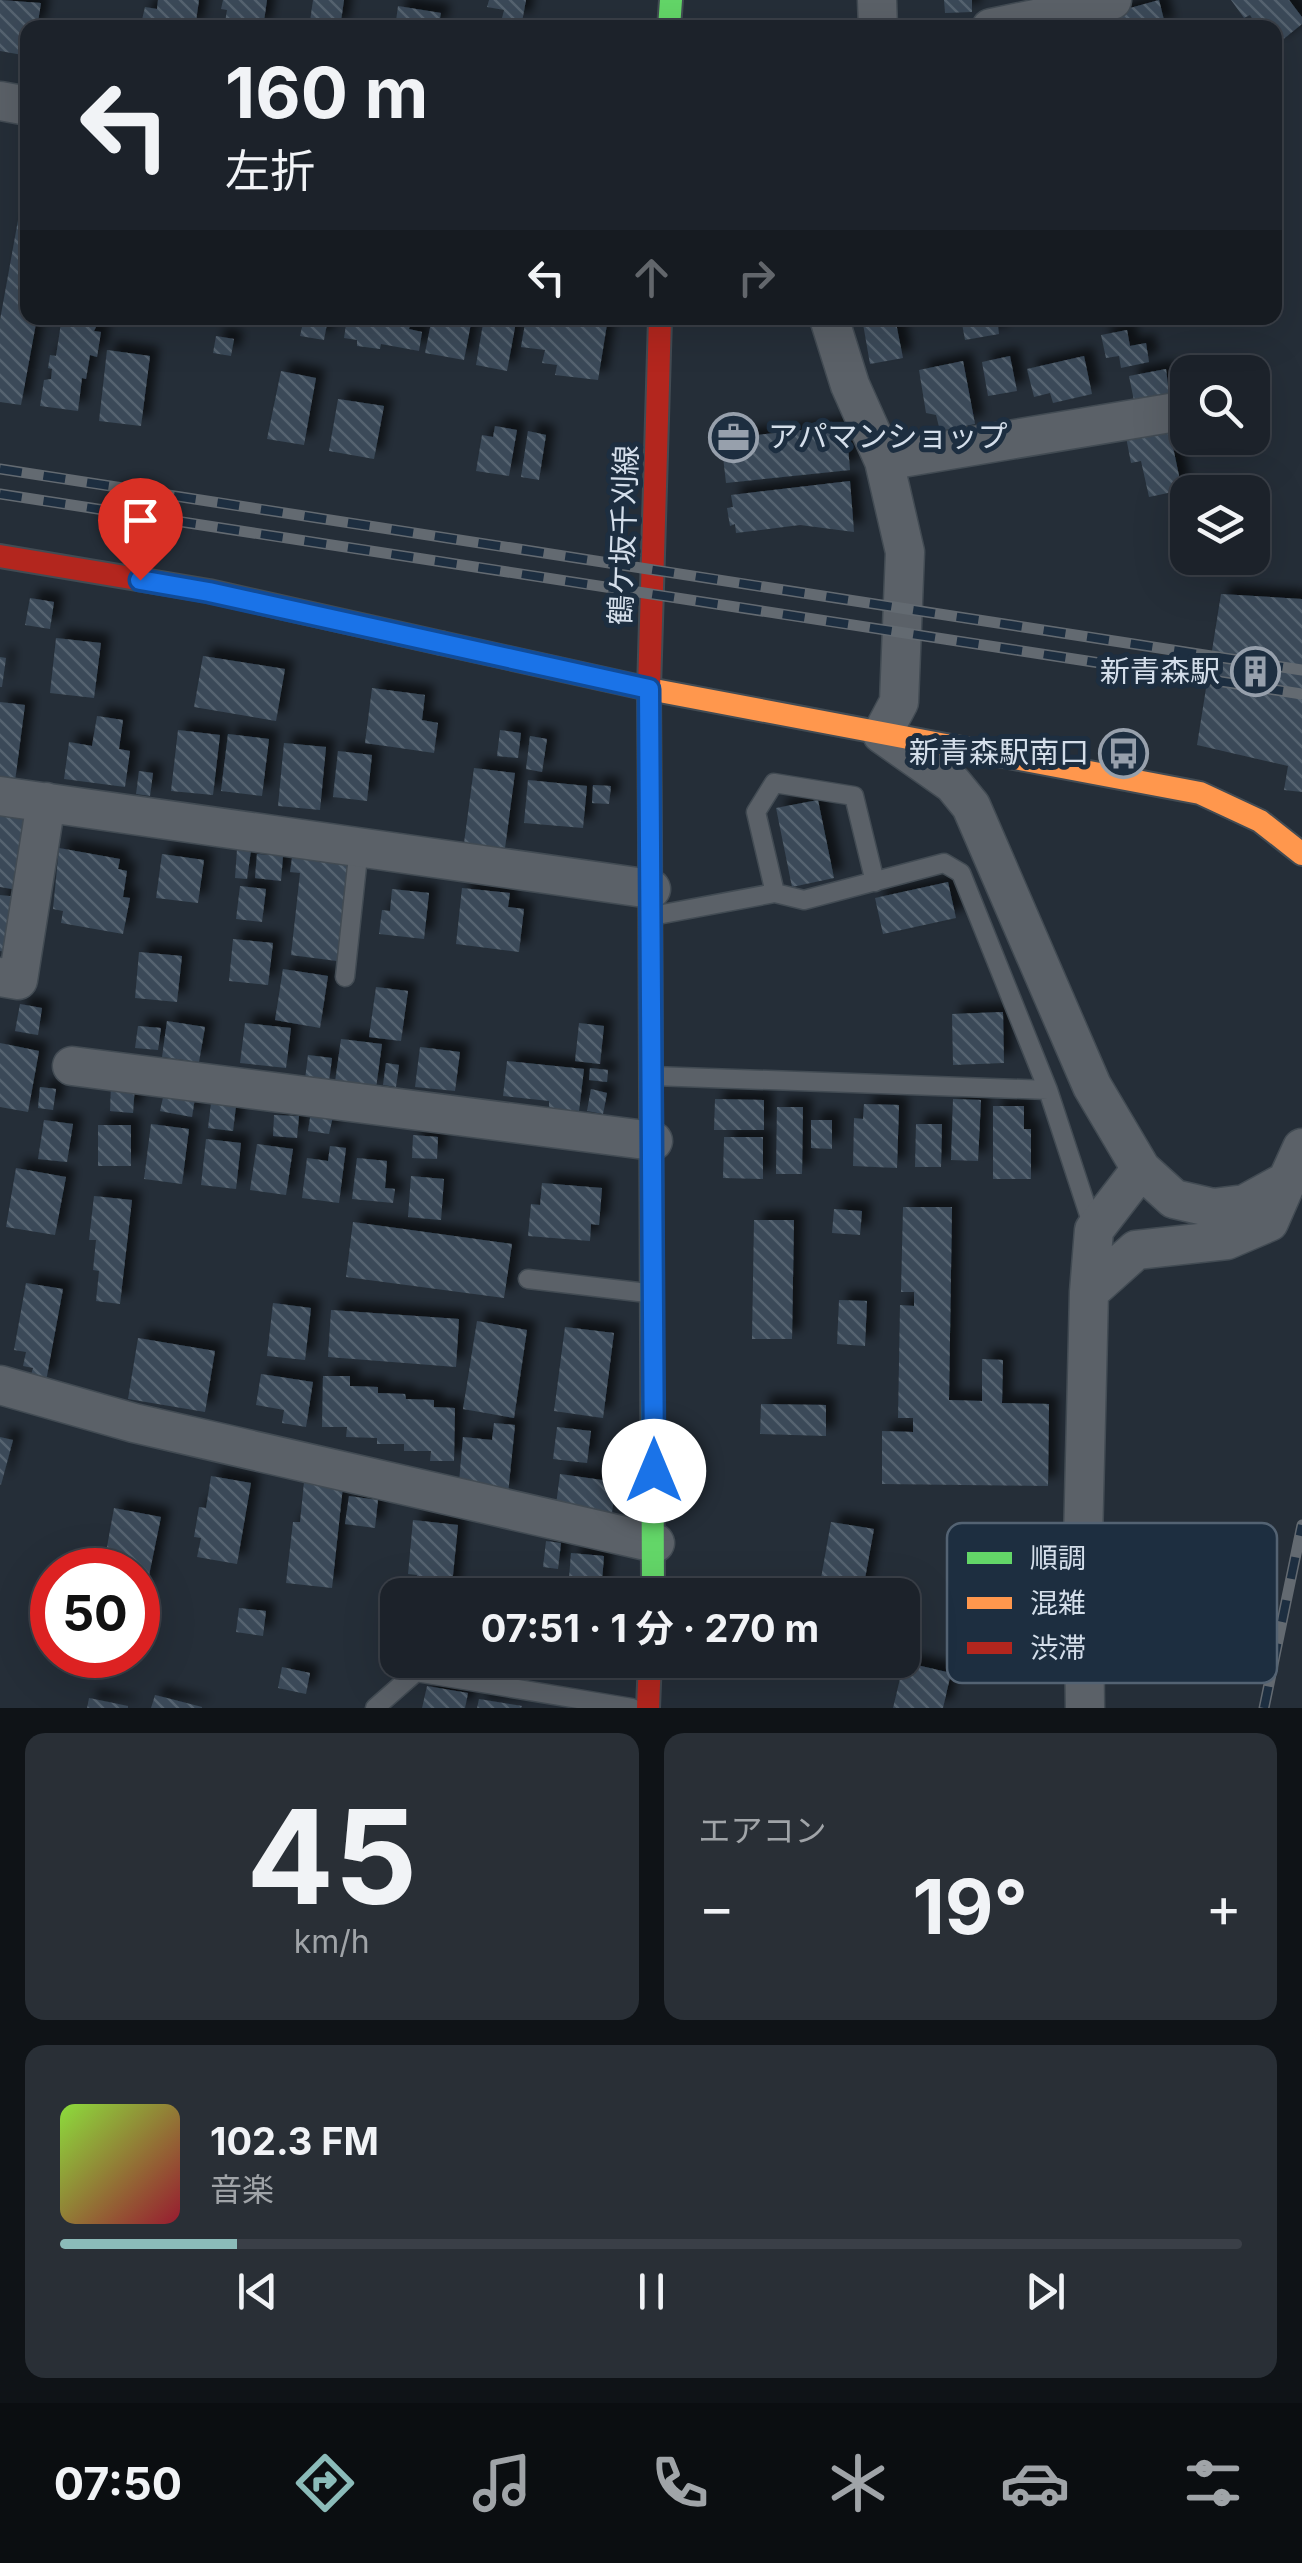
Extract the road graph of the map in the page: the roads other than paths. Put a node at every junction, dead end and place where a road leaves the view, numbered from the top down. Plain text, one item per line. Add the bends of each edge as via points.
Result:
1 (1112, 0) edge
2 (1030, 20) edge
3 (660, 325) edge
4 (831, 325) edge
5 (1170, 413) edge
6 (884, 461) junction
7 (0, 556) edge
8 (649, 689) junction
9 (882, 734) junction
10 (0, 796) edge
11 (46, 802) junction
12 (360, 847) junction
13 (1302, 854) edge
14 (875, 882) junction
15 (775, 893) junction
16 (652, 902) junction
17 (0, 976) edge
18 (345, 977) dead end
19 (72, 1066) dead end
20 (652, 1076) junction
21 (1048, 1090) junction
22 (653, 1141) junction
23 (1295, 1164) edge
24 (1141, 1170) junction
25 (1094, 1230) junction
26 (528, 1279) dead end
27 (1089, 1292) junction
28 (654, 1294) junction
29 (0, 1385) edge
30 (1083, 1523) edge
31 (655, 1543) junction
32 (654, 1578) edge
33 (649, 1678) edge
34 (1086, 1683) edge
35 (375, 1708) edge
36 (632, 1708) edge
37 (648, 1708) edge
38 (1086, 1708) edge

1 - 2 street
3 - 8 main road, 鶴ケ坂千刈線
4 - 6 street
5 - 6 street
6 - 9 street via 904,552 900,702
7 - 8 main road via 209,592
8 - 9 main road
8 - 16 main road, 鶴ケ坂千刈線
9 - 13 main road via 1200,792 1260,821
9 - 24 street via 952,784 971,806 1092,1086
10 - 11 street
11 - 12 street
11 - 17 street via 18,980
12 - 16 street
12 - 18 lane
14 - 15 lane via 804,900
14 - 15 lane via 854,796 774,783 756,812
14 - 21 lane via 944,863 961,873
15 - 16 lane
16 - 20 main road, 鶴ケ坂千刈線
19 - 22 street
20 - 21 lane
20 - 22 main road, 鶴ケ坂千刈線
21 - 25 lane
22 - 28 main road, 鶴ケ坂千刈線
23 - 24 street via 1246,1204 1214,1208 1174,1199
23 - 27 street via 1270,1222 1227,1240 1136,1250
24 - 25 street
25 - 27 street
26 - 28 lane
27 - 30 street
28 - 31 main road, 鶴ケ坂千刈線
29 - 31 street via 134,1423
31 - 32 main road, 鶴ケ坂千刈線
33 - 37 main road
34 - 38 street
35 - 36 lane via 416,1672

